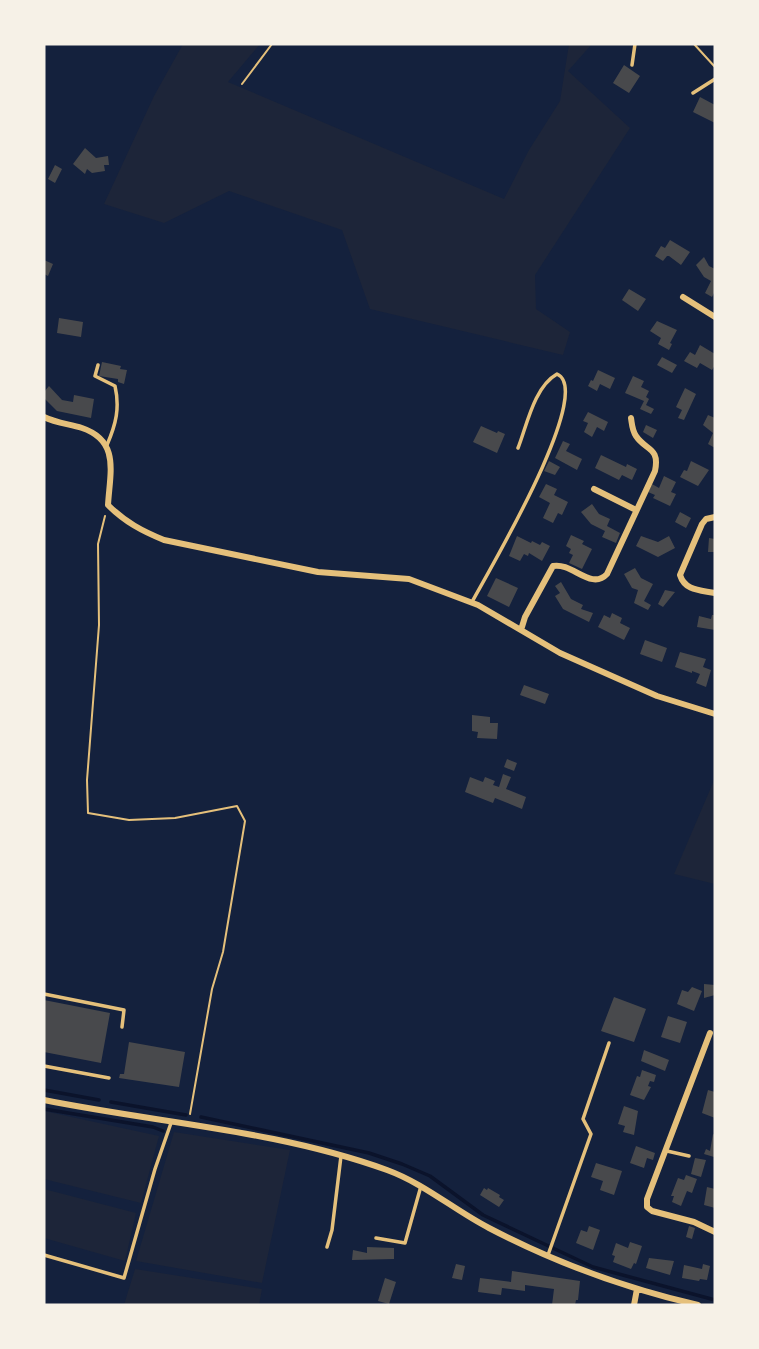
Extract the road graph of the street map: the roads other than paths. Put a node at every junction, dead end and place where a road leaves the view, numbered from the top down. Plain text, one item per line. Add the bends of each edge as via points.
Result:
1 (635, 44) edge
2 (632, 65) dead end
3 (715, 79) edge
4 (693, 93) dead end
5 (683, 297) dead end
6 (715, 317) edge
7 (98, 365) dead end
8 (44, 417) edge
9 (631, 418) dead end
10 (107, 445) junction
11 (518, 448) dead end
12 (594, 489) dead end
13 (636, 510) junction
14 (715, 517) edge
15 (715, 593) edge
16 (472, 602) junction
17 (521, 630) junction
18 (715, 714) edge
19 (44, 995) edge
20 (122, 1027) dead end
21 (713, 1032) edge
22 (609, 1043) dead end
23 (44, 1066) edge
24 (110, 1078) dead end
25 (44, 1101) edge
26 (171, 1123) junction
27 (666, 1150) junction
28 (341, 1155) junction
29 (689, 1156) dead end
30 (422, 1185) junction
31 (715, 1232) edge
32 (376, 1238) dead end
33 (327, 1247) dead end
34 (44, 1255) edge
35 (547, 1257) junction
36 (637, 1289) junction
37 (634, 1305) edge
38 (698, 1305) edge

1 - 2 lane
3 - 4 lane
5 - 6 street
7 - 10 lane via 95,376 115,386 119,402 116,426
8 - 10 street via 97,435
9 - 13 street via 637,438 657,460
10 - 16 street via 111,460 108,505 140,530 164,540 318,572 409,579
11 - 16 lane via 534,403 548,381 557,374 562,376 561,422 548,458
12 - 13 street
13 - 17 street via 607,574 592,580 564,566 553,566
14 - 15 street via 702,524 680,575 688,588
16 - 17 street
17 - 18 street via 560,653 657,696
19 - 20 lane via 124,1010
21 - 27 street
22 - 35 lane via 583,1119 592,1134
23 - 24 lane
25 - 26 street
26 - 28 street via 283,1140
26 - 34 lane via 124,1278
27 - 29 lane
27 - 31 street via 648,1207
28 - 30 street
28 - 33 lane
30 - 32 lane via 405,1243
30 - 35 street via 487,1227
35 - 36 street
36 - 37 street
36 - 38 street

